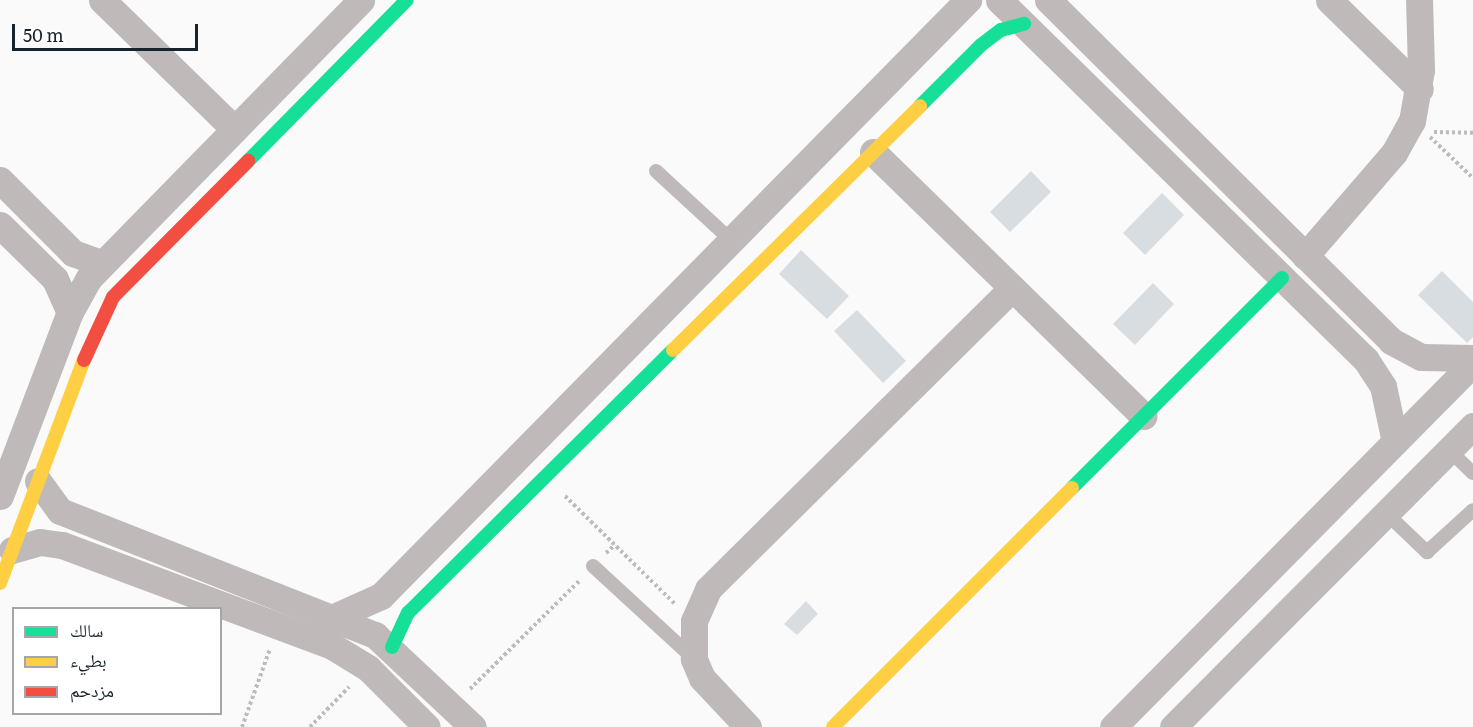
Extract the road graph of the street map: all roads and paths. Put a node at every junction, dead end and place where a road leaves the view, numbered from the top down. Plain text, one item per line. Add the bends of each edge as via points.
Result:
1 (102, 0) edge
2 (361, 0) edge
3 (407, 0) edge
4 (968, 0) edge
5 (999, 0) edge
6 (1048, 0) edge
7 (1329, 0) edge
8 (1419, 0) edge
9 (1024, 24) junction
10 (310, 51) junction
11 (334, 73) junction
12 (1420, 89) junction
13 (234, 129) junction
14 (1473, 133) edge
15 (873, 152) junction
16 (656, 171) dead end
17 (1473, 178) edge
18 (0, 180) edge
19 (0, 225) edge
20 (733, 243) junction
21 (1305, 256) junction
22 (101, 263) junction
23 (1282, 278) junction
24 (1012, 288) junction
25 (70, 312) junction
26 (1473, 358) edge
27 (1473, 363) edge
28 (1144, 416) junction
29 (1473, 426) edge
30 (1395, 442) junction
31 (1449, 450) junction
32 (1473, 473) edge
33 (545, 477) junction
34 (38, 481) junction
35 (0, 496) edge
36 (1473, 510) edge
37 (1386, 513) junction
38 (615, 545) junction
39 (12, 550) junction
40 (593, 566) junction
41 (0, 583) edge
42 (336, 616) junction
43 (693, 621) junction
44 (279, 626) junction
45 (392, 648) junction
46 (694, 659) junction
47 (368, 668) junction
48 (453, 706) junction
49 (242, 727) edge
50 (310, 727) edge
51 (428, 727) edge
52 (473, 727) edge
53 (748, 727) edge
54 (833, 727) edge
55 (1113, 727) edge
56 (1173, 727) edge

1 - 13 street
2 - 10 street
3 - 11 street
4 - 20 street
5 - 9 street
6 - 21 street
7 - 12 street
8 - 12 street
9 - 15 street via 991,36
9 - 23 street
10 - 11 street
10 - 13 street
11 - 34 street via 113,297 94,332
12 - 21 street via 1412,121 1394,153
13 - 22 street
14 - 17 path via 1424,132
15 - 24 street
15 - 33 street
16 - 20 lane
18 - 22 street via 73,253
19 - 25 street via 55,279
20 - 42 street via 381,596
21 - 26 street via 1404,351 1421,357
22 - 25 street
23 - 28 street
23 - 30 street via 1376,372
24 - 28 street
24 - 43 street via 708,589
25 - 35 street
27 - 30 street
28 - 54 street
29 - 31 street
30 - 55 street
31 - 32 lane
31 - 37 street
33 - 38 path
33 - 45 street via 402,619
34 - 39 street
34 - 42 street via 60,511
36 - 37 lane via 1427,552
37 - 56 street
38 - 40 path
38 - 43 path
39 - 41 street
39 - 44 street via 40,542 62,545
40 - 46 lane
40 - 48 path
42 - 45 street
43 - 46 street
44 - 47 street via 338,649
44 - 49 path
45 - 48 street
46 - 53 street via 702,678
47 - 50 path
47 - 51 street
48 - 52 street

